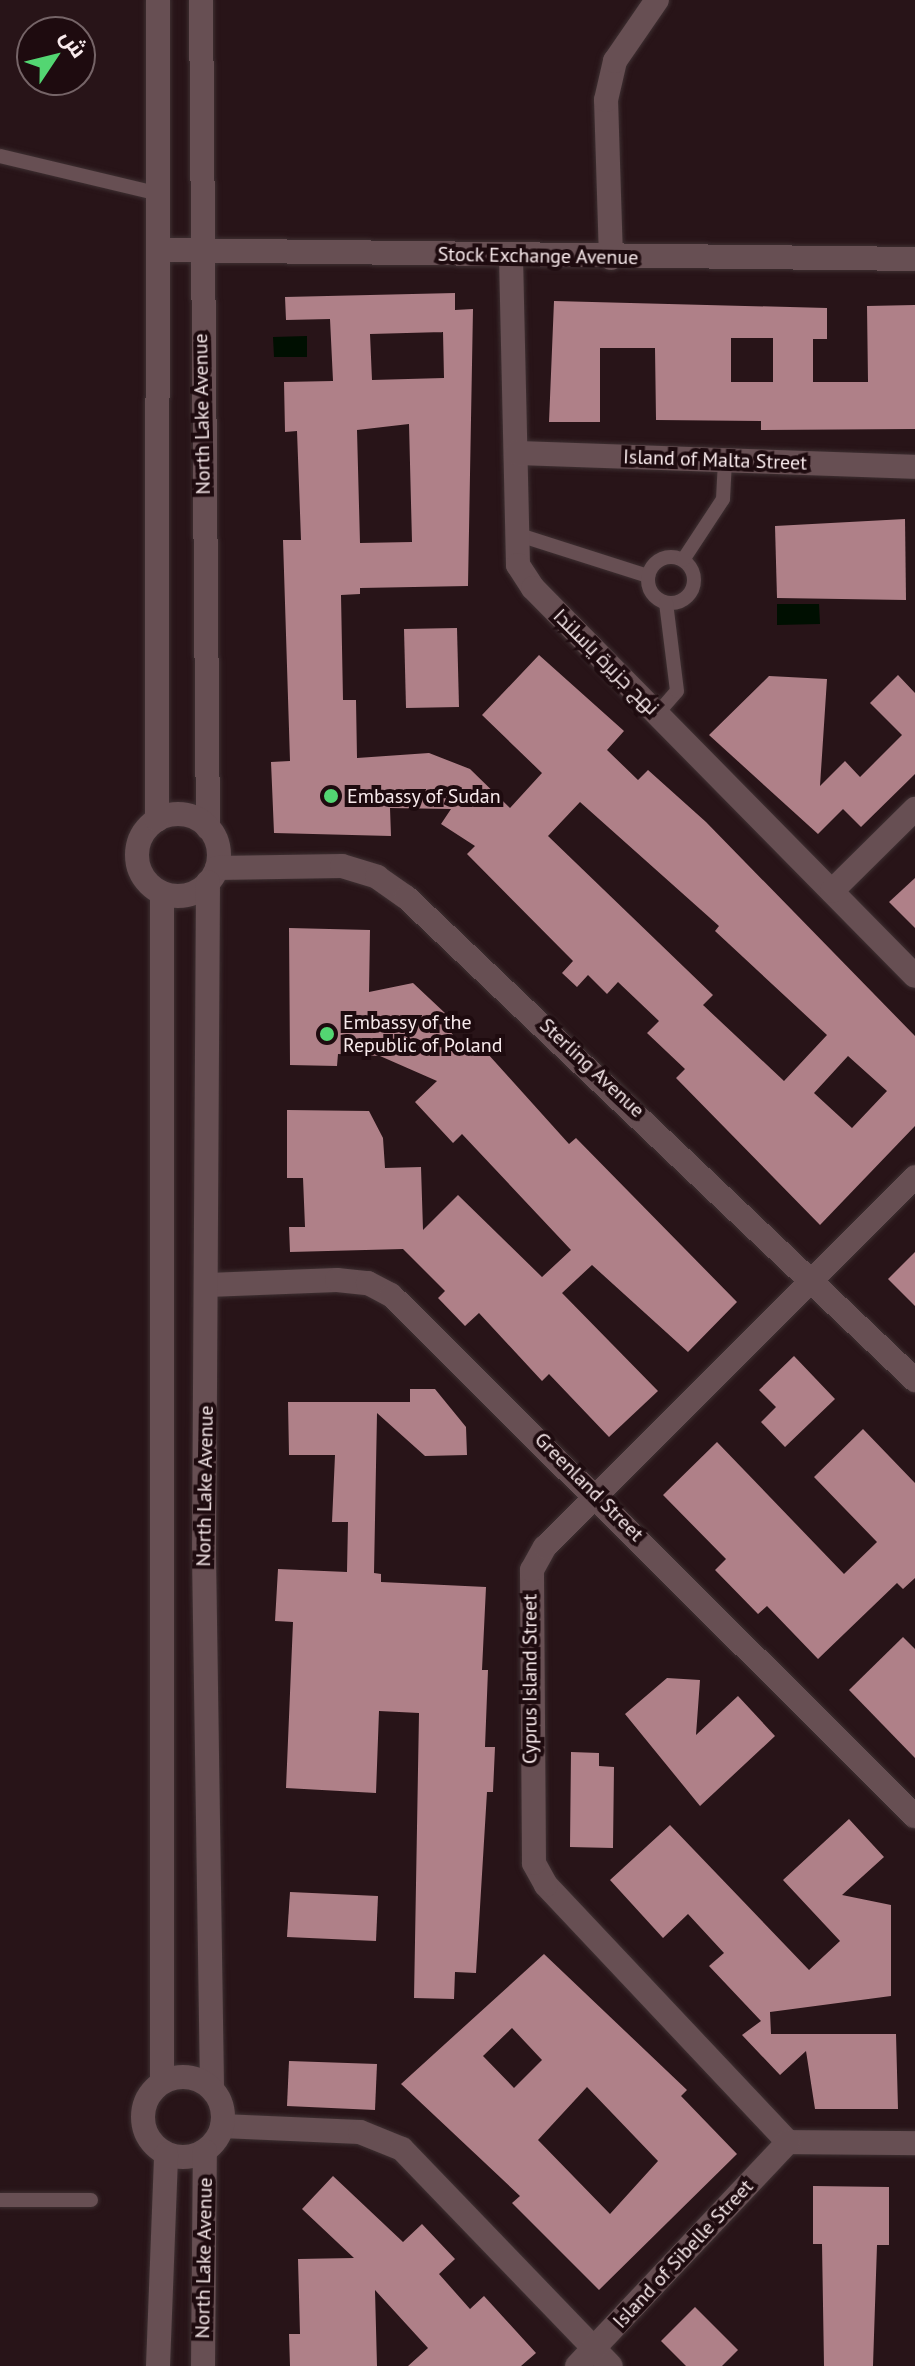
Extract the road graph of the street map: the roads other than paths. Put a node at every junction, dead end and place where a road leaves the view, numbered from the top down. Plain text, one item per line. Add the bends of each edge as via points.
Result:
1 (158, 0) edge
2 (201, 0) edge
3 (657, 0) edge
4 (0, 156) edge
5 (160, 194) junction
6 (160, 250) junction
7 (200, 250) junction
8 (511, 257) junction
9 (611, 258) junction
10 (915, 259) edge
11 (516, 453) junction
12 (725, 460) junction
13 (915, 467) edge
14 (513, 533) junction
15 (683, 560) junction
16 (648, 576) junction
17 (666, 603) junction
18 (657, 714) junction
19 (915, 809) edge
20 (157, 820) junction
21 (208, 828) junction
22 (212, 875) junction
23 (832, 891) junction
24 (162, 893) junction
25 (915, 976) edge
26 (915, 1177) edge
27 (813, 1277) junction
28 (208, 1285) junction
29 (915, 1380) edge
30 (597, 1495) junction
31 (915, 1816) edge
32 (162, 2082) junction
33 (212, 2089) junction
34 (222, 2126) junction
35 (788, 2142) junction
36 (915, 2143) edge
37 (205, 2151) junction
38 (166, 2154) junction
39 (0, 2200) edge
40 (91, 2200) dead end
41 (594, 2360) edge
42 (158, 2366) edge
43 (203, 2366) edge

1 - 5 street, North Lake Avenue
2 - 7 street, North Lake Avenue
3 - 9 street via 615,61 606,100
4 - 5 lane
5 - 6 street, North Lake Avenue
6 - 7 street, Stock Exchange Avenue
6 - 20 street, North Lake Avenue
7 - 8 street, Stock Exchange Avenue
7 - 21 street, North Lake Avenue
8 - 9 street, Stock Exchange Avenue
8 - 11 street, نهج جزيرة ياسلندا
9 - 10 street, Stock Exchange Avenue
11 - 12 street, Island of Malta Street
11 - 14 street, نهج جزيرة ياسلندا
12 - 13 street, Island of Malta Street
12 - 15 lane via 723,499
14 - 16 lane
14 - 18 street, نهج جزيرة ياسلندا via 518,565 533,588
15 - 16 lane via 662,559
15 - 17 lane via 695,583 679,603
16 - 17 lane via 655,598
17 - 18 lane via 677,691
18 - 23 street, نهج جزيرة ياسلندا
19 - 23 street
20 - 21 street via 184,814
20 - 24 street via 137,851 145,880
21 - 22 street via 218,847
22 - 24 street via 187,895
22 - 27 street, Sterling Avenue via 342,866 377,877 406,897
22 - 28 street, North Lake Avenue
23 - 25 street, نهج جزيرة ياسلندا
24 - 32 street
26 - 27 street, Cyprus Island Street
27 - 29 street, Sterling Avenue
27 - 30 street, Cyprus Island Street
28 - 30 street, Greenland Street via 337,1280 368,1283 391,1295
28 - 33 street, North Lake Avenue via 205,1797
30 - 31 street, Greenland Street
30 - 35 street, Cyprus Island Street via 545,1547 532,1570 534,1863 546,1885
32 - 33 street via 188,2077
32 - 38 street via 147,2098 143,2119 150,2140
33 - 34 street
34 - 37 street
34 - 41 street via 360,2132 402,2149
35 - 36 street
35 - 41 street, Island of Sibelle Street
37 - 38 street via 187,2157
37 - 43 street, North Lake Avenue
38 - 42 street, North Lake Avenue
39 - 40 lane

